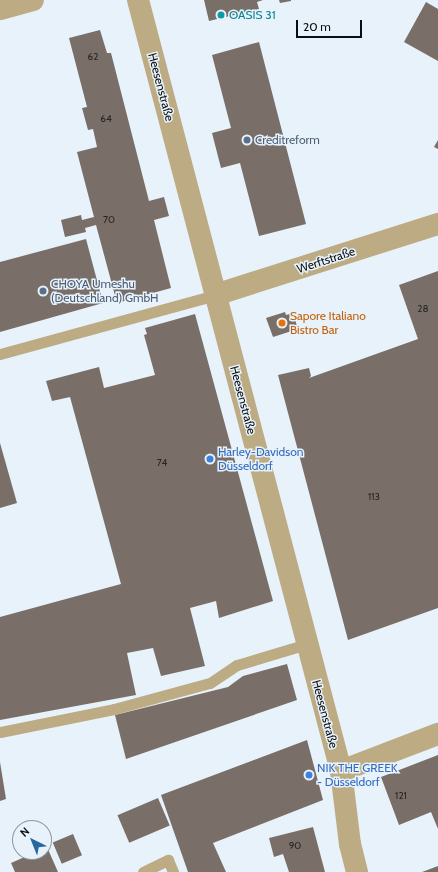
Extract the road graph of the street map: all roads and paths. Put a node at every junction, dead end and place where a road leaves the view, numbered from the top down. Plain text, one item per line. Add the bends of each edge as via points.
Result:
1 (33, 0) edge
2 (138, 0) edge
3 (0, 9) edge
4 (438, 224) edge
5 (215, 295) junction
6 (0, 354) edge
7 (307, 644) junction
8 (0, 732) edge
9 (438, 734) edge
10 (341, 771) junction
11 (143, 872) edge
12 (173, 872) edge
13 (358, 872) edge

1 - 3 street
2 - 5 street, Heesenstraße
4 - 5 street, Werftstraße
5 - 6 lane
5 - 7 street, Heesenstraße
7 - 8 lane via 237,665 210,683 114,709
7 - 10 street, Heesenstraße
9 - 10 street
10 - 13 street, Heesenstraße via 350,844
11 - 12 lane via 168,860

